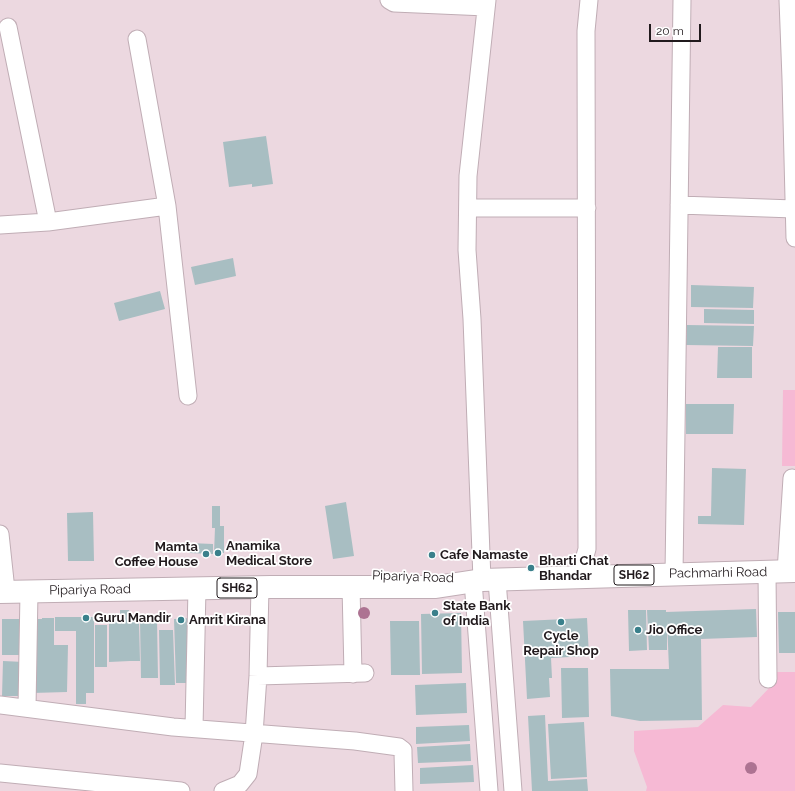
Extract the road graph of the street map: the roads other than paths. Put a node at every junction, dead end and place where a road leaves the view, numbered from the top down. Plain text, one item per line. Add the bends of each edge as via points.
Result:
1 (389, 0) edge
2 (589, 0) edge
3 (682, 0) edge
4 (788, 0) edge
5 (487, 3) edge
6 (8, 27) dead end
7 (137, 40) dead end
8 (679, 205) junction
9 (167, 206) junction
10 (468, 208) junction
11 (587, 208) junction
12 (794, 209) edge
13 (48, 222) junction
14 (0, 225) edge
15 (795, 238) edge
16 (188, 396) dead end
17 (792, 478) dead end
18 (0, 534) edge
19 (783, 572) edge
20 (674, 574) junction
21 (590, 576) junction
22 (484, 580) junction
23 (2, 585) edge
24 (351, 586) junction
25 (260, 587) junction
26 (197, 588) junction
27 (29, 592) junction
28 (498, 604) junction
29 (475, 606) junction
30 (258, 676) junction
31 (768, 679) dead end
32 (0, 705) edge
33 (28, 708) junction
34 (194, 728) junction
35 (254, 734) junction
36 (509, 738) junction
37 (486, 740) junction
38 (0, 773) edge
39 (181, 791) edge
40 (223, 791) edge
41 (404, 791) edge
42 (489, 791) edge
43 (513, 791) edge

1 - 5 street via 394,3
2 - 11 street via 586,31
3 - 8 street
4 - 12 street
5 - 10 street via 468,176
6 - 13 street
7 - 9 street
8 - 12 street
8 - 20 street
9 - 13 street
9 - 16 street
10 - 11 street
10 - 22 street via 467,250
11 - 21 street via 587,549
12 - 15 street
13 - 14 street
17 - 19 street
18 - 23 street
19 - 20 main road, Pachmarhi Road / SH62
19 - 31 street
20 - 21 main road, Pachmarhi Road / SH62
21 - 22 main road, Pachmarhi Road / SH62
22 - 23 main road, Pipariya Road / SH62 via 437,575 271,576
22 - 24 main road, Pipariya Road / SH62 via 436,587
22 - 28 street
22 - 29 street
23 - 27 main road, Pipariya Road / SH62
24 - 25 main road, Pipariya Road / SH62
24 - 30 street via 359,674
25 - 26 main road, Pipariya Road / SH62
25 - 30 street
26 - 27 main road, Pipariya Road / SH62
26 - 34 street
27 - 33 street
28 - 29 street
28 - 36 street
29 - 37 street
30 - 35 street
32 - 33 street
33 - 34 street
34 - 35 street
35 - 40 street via 248,774 240,784
35 - 41 street via 355,741 399,747 404,754
36 - 37 street
36 - 43 street
37 - 42 street
38 - 39 street

